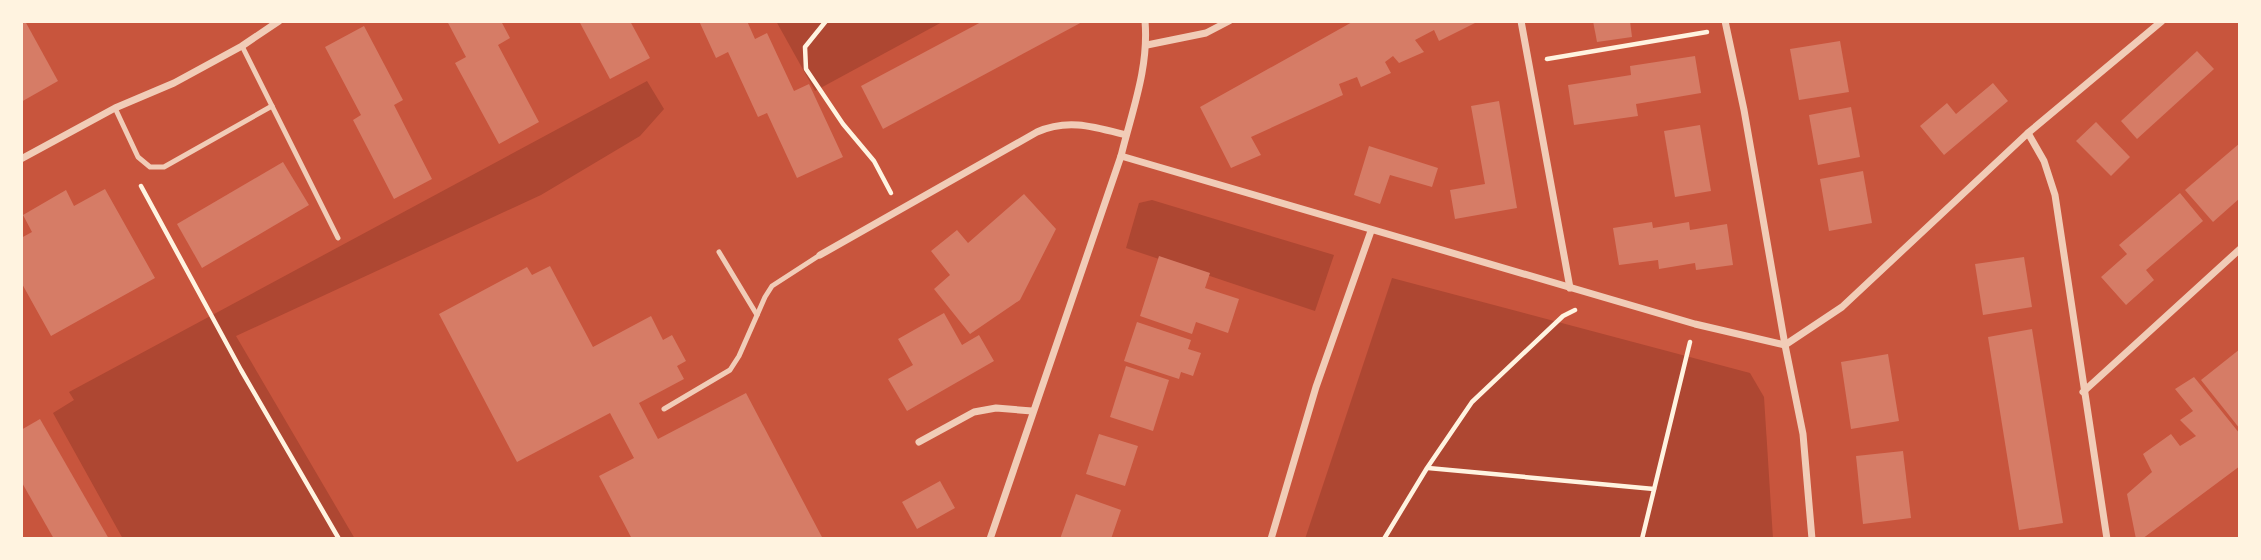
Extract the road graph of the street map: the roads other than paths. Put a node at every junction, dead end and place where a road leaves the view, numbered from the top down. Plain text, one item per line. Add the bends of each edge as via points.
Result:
1 (279, 21) edge
2 (1145, 21) edge
3 (1229, 21) edge
4 (1521, 21) edge
5 (2162, 21) edge
6 (1726, 25) edge
7 (1147, 45) junction
8 (242, 46) junction
9 (272, 106) junction
10 (115, 108) junction
11 (2028, 133) junction
12 (1126, 135) junction
13 (1121, 156) junction
14 (21, 159) edge
15 (1371, 231) junction
16 (338, 238) dead end
17 (2240, 250) edge
18 (719, 252) dead end
19 (820, 255) joint
20 (1570, 288) junction
21 (757, 314) junction
22 (1785, 345) junction
23 (2083, 391) junction
24 (664, 409) dead end
25 (1032, 411) junction
26 (919, 442) dead end
27 (990, 539) edge
28 (1270, 539) edge
29 (1812, 539) edge
30 (2106, 539) edge

1 - 8 street
2 - 7 street
3 - 7 street via 1206,33
4 - 20 street
5 - 11 street
6 - 22 street
7 - 12 street
8 - 9 lane
8 - 10 street
9 - 10 lane via 164,166 150,167 138,157
9 - 16 lane
10 - 14 street
11 - 22 street via 1842,307
11 - 23 street via 2055,195
12 - 13 street
12 - 19 street via 1054,124
13 - 15 street
13 - 25 street
15 - 20 street
15 - 28 street via 1316,387
17 - 23 street
18 - 21 lane
19 - 21 lane via 772,286
20 - 22 street
21 - 24 lane via 730,370
22 - 29 street via 1803,434
23 - 30 street
25 - 26 street via 996,408 974,412
25 - 27 street

